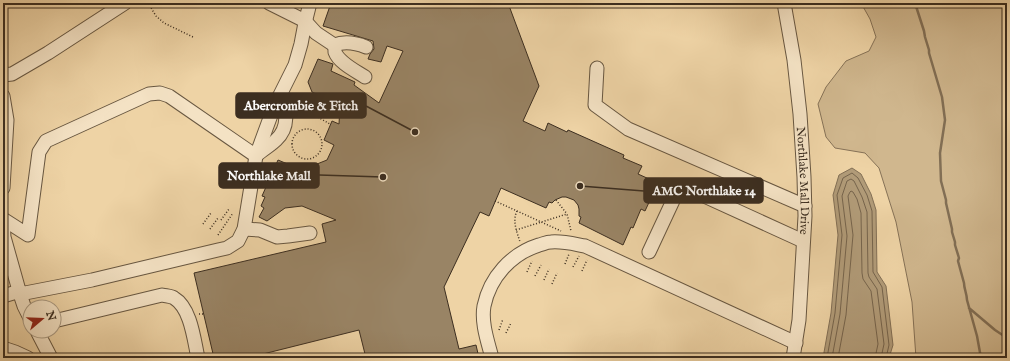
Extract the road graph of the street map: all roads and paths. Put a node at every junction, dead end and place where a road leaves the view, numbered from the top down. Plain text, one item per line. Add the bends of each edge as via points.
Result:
1 (125, 3) edge
2 (148, 3) edge
3 (269, 3) edge
4 (310, 3) edge
5 (784, 3) edge
6 (305, 21) junction
7 (193, 37) dead end
8 (334, 45) junction
9 (366, 48) dead end
10 (597, 68) dead end
11 (3, 75) edge
12 (365, 77) dead end
13 (3, 96) edge
14 (292, 112) dead end
15 (3, 114) edge
16 (330, 124) dead end
17 (6, 127) junction
18 (256, 156) junction
19 (305, 158) joint
20 (3, 188) edge
21 (556, 200) dead end
22 (496, 201) dead end
23 (804, 206) junction
24 (228, 209) dead end
25 (517, 211) junction
26 (233, 212) dead end
27 (210, 213) dead end
28 (568, 214) junction
29 (218, 218) dead end
30 (3, 220) edge
31 (221, 220) dead end
32 (542, 222) junction
33 (203, 224) dead end
34 (210, 229) dead end
35 (244, 229) junction
36 (516, 230) junction
37 (561, 231) dead end
38 (571, 231) dead end
39 (310, 233) dead end
40 (218, 234) dead end
41 (803, 241) junction
42 (522, 245) dead end
43 (570, 252) dead end
44 (649, 252) dead end
45 (579, 256) dead end
46 (587, 260) dead end
47 (532, 261) dead end
48 (565, 264) dead end
49 (541, 265) dead end
50 (573, 268) dead end
51 (549, 269) dead end
52 (527, 272) dead end
53 (582, 272) dead end
54 (557, 273) dead end
55 (535, 276) dead end
56 (544, 280) dead end
57 (552, 284) dead end
58 (20, 293) junction
59 (3, 296) edge
60 (22, 300) edge
61 (62, 319) edge
62 (503, 319) dead end
63 (511, 323) dead end
64 (498, 330) dead end
65 (506, 334) dead end
66 (41, 339) edge
67 (796, 343) junction
68 (3, 348) edge
69 (28, 358) edge
70 (51, 358) edge
71 (198, 358) edge
72 (492, 358) edge
73 (793, 358) edge

1 - 11 street via 48,53 12,74
2 - 7 path via 164,23
3 - 6 street
4 - 6 street
5 - 23 street, Northlake Mall Drive via 800,114
6 - 8 street via 316,33
6 - 18 street via 295,65 274,107
8 - 9 street via 346,42
8 - 12 street via 339,58
10 - 23 street via 595,106 628,129
13 - 17 street
14 - 16 path via 302,111
15 - 17 street
17 - 20 street
18 - 30 street via 169,96 160,93 149,94 46,141 39,152 28,235
18 - 35 street
19 - 19 path via 315,156 321,148 321,139 315,132 307,129 298,132 292,145 296,154
21 - 28 path
22 - 25 path
23 - 41 street, Northlake Mall Drive
24 - 31 path
25 - 32 path
25 - 36 path
26 - 40 path
27 - 33 path
28 - 32 path
28 - 38 path
29 - 34 path
30 - 58 street via 4,237
32 - 36 path
32 - 37 path
35 - 39 street via 260,230 277,237
35 - 58 street via 238,241 227,248 92,280
36 - 42 path
41 - 44 street via 689,189 677,192
41 - 67 street, Northlake Mall Drive
43 - 48 path
45 - 50 path
46 - 53 path
47 - 52 path
49 - 55 path
51 - 56 path
54 - 57 path
58 - 59 street
58 - 60 street
61 - 71 street via 162,295 173,297 187,311
62 - 64 path
63 - 65 path
66 - 70 street
67 - 72 street via 585,246 550,242 515,257 502,269 490,289 484,307 484,322
67 - 73 street, Northlake Mall Drive
68 - 69 street

